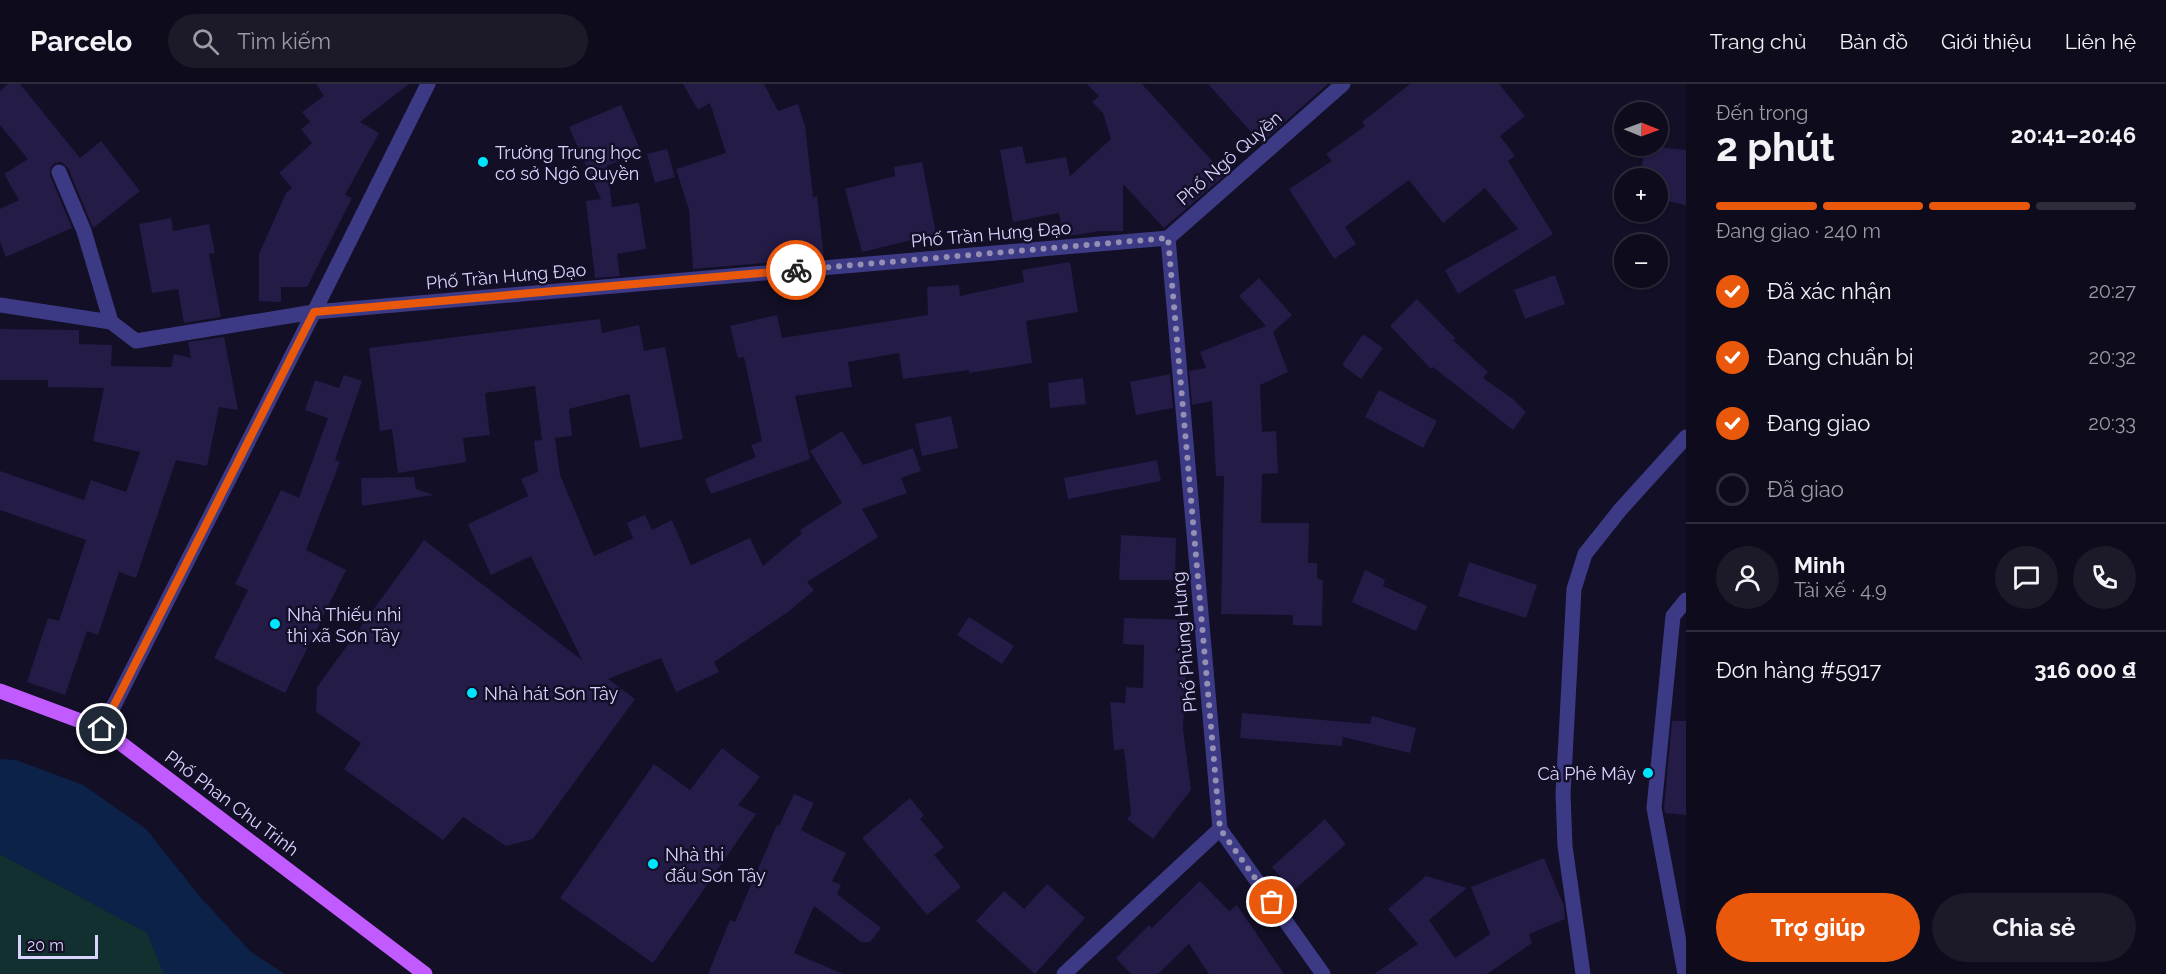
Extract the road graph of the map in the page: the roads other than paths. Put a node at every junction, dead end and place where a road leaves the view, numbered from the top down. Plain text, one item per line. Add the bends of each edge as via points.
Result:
1 (428, 84) edge
2 (1343, 84) edge
3 (59, 172) dead end
4 (1168, 238) junction
5 (0, 305) edge
6 (314, 312) junction
7 (111, 322) junction
8 (1686, 437) edge
9 (1686, 600) edge
10 (0, 691) edge
11 (102, 729) junction
12 (1220, 829) junction
13 (424, 974) edge
14 (1064, 974) edge
15 (1323, 974) edge
16 (1583, 974) edge
17 (1684, 974) edge

1 - 6 street
2 - 4 street, Phố Ngô Quyền
3 - 7 street via 84,231
4 - 6 street, Phố Trần Hưng Đạo
4 - 12 street, Phố Phùng Hưng
5 - 7 street
6 - 7 street, Phố Trần Hưng Đạo via 136,341
6 - 11 street
8 - 16 street via 1585,554 1574,589 1563,794 1565,846
9 - 17 street via 1673,616 1654,808
10 - 11 main road, Phố Phan Chu Trinh
11 - 13 main road, Phố Phan Chu Trinh
12 - 14 street
12 - 15 street

